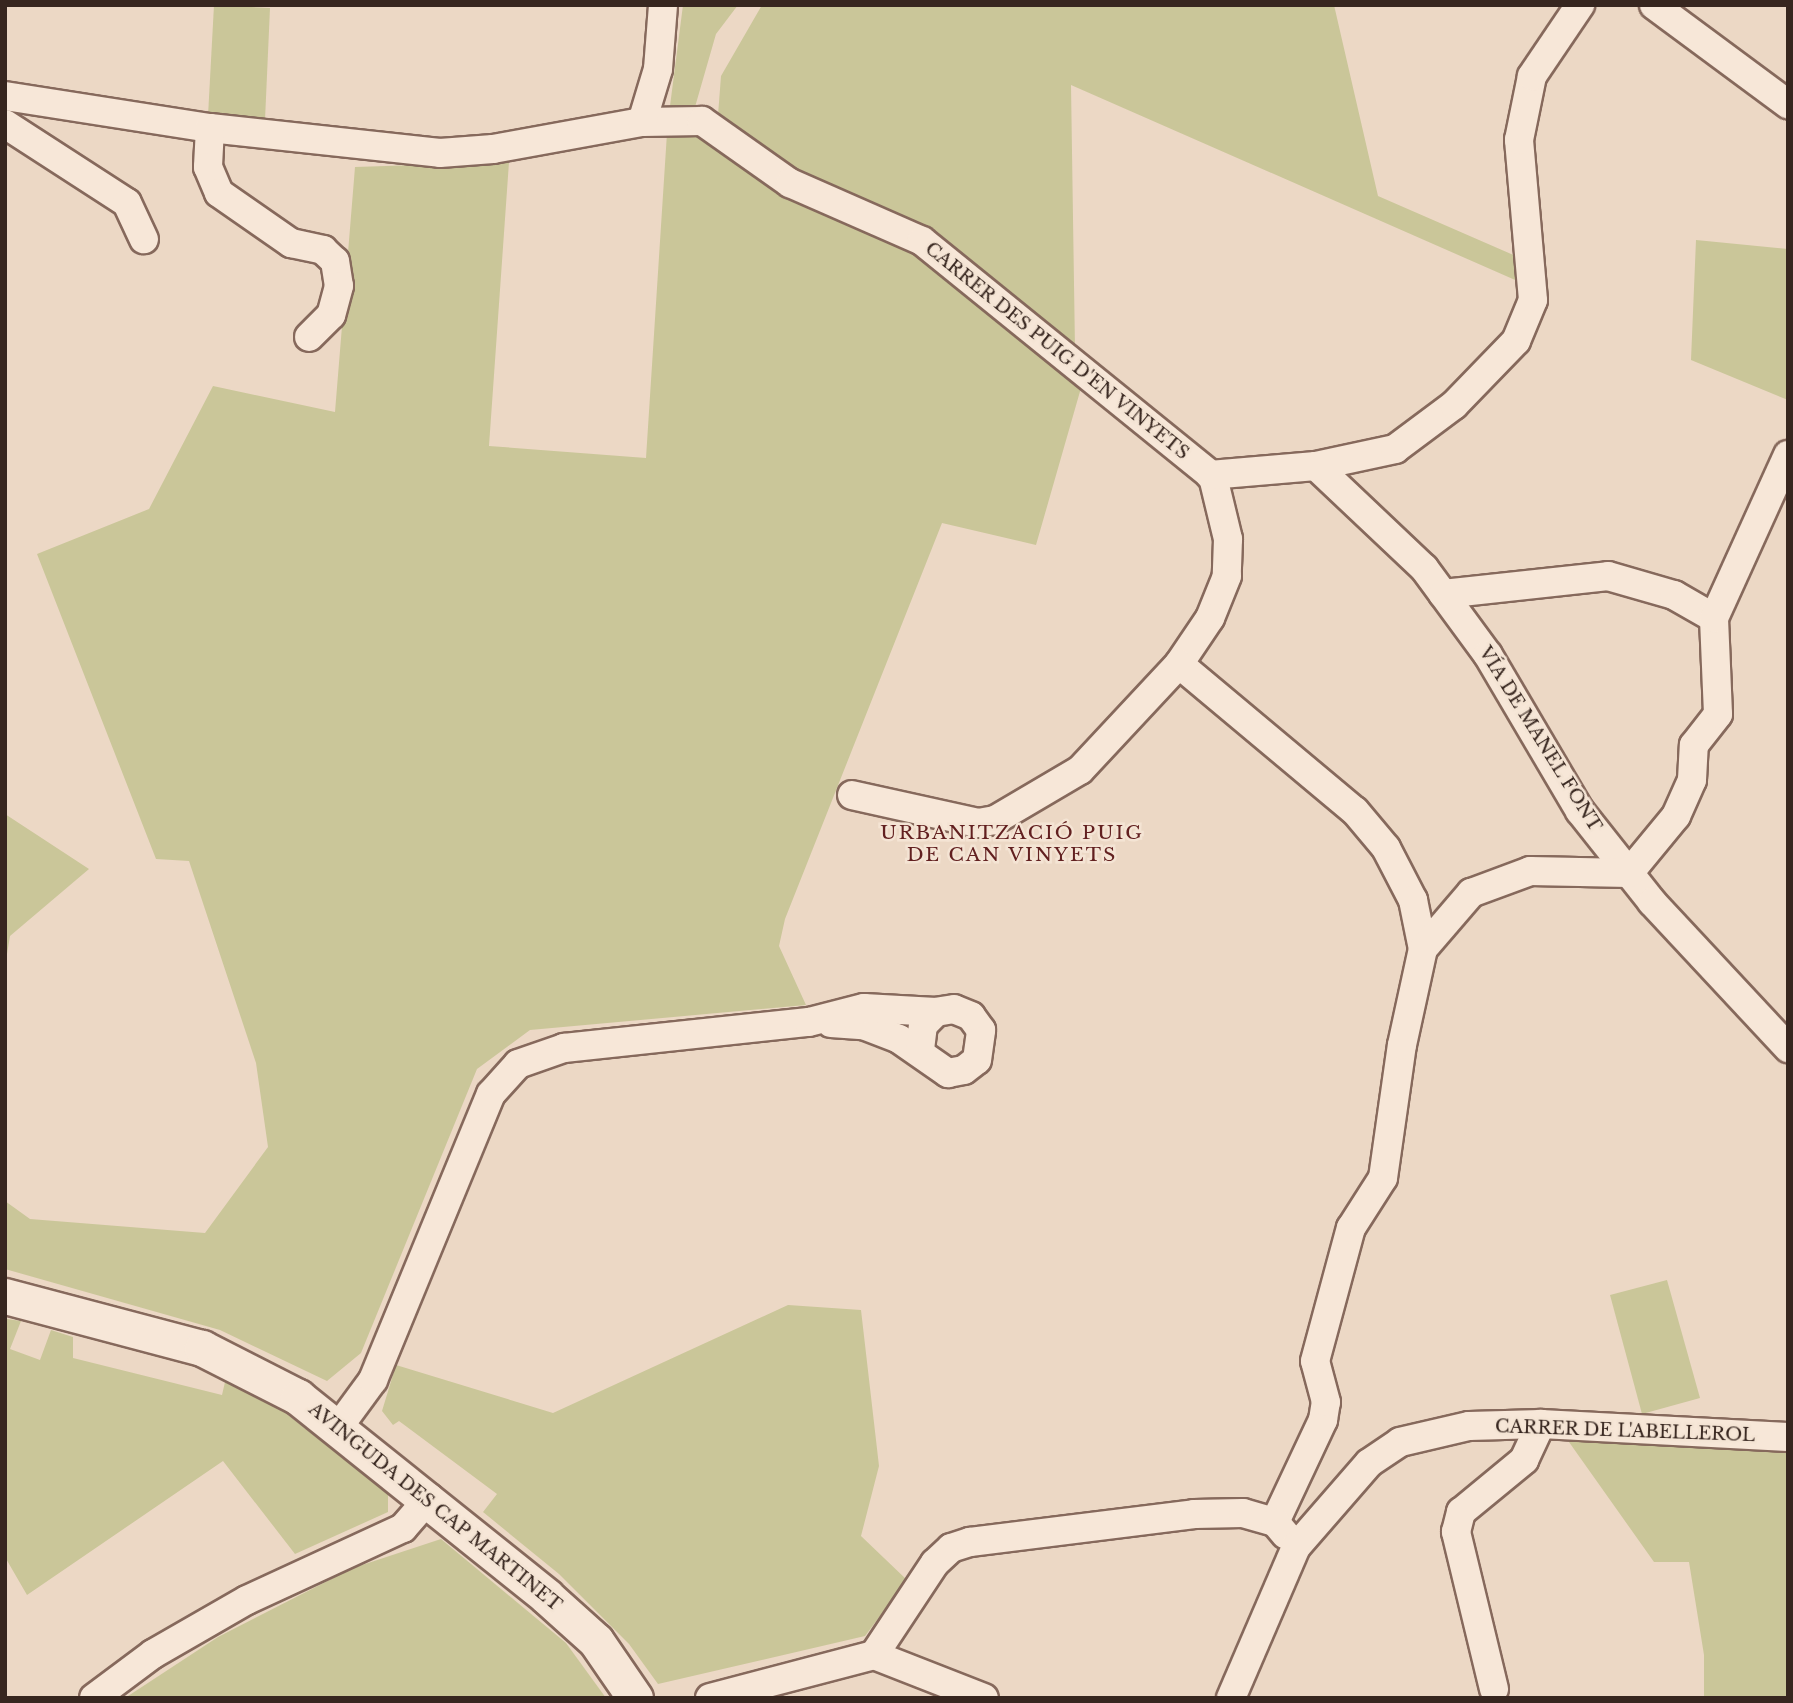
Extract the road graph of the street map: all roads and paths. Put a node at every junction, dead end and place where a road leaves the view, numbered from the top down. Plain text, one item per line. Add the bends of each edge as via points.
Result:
1 (663, 5) edge
2 (1580, 5) edge
3 (1654, 5) edge
4 (5, 96) edge
5 (1788, 104) edge
6 (642, 122) junction
7 (5, 124) edge
8 (210, 128) junction
9 (144, 239) dead end
10 (309, 337) dead end
11 (1788, 454) edge
12 (1316, 466) junction
13 (1210, 475) junction
14 (1443, 594) junction
15 (1714, 618) junction
16 (1179, 664) junction
17 (852, 795) dead end
18 (1629, 873) junction
19 (1423, 949) junction
20 (936, 1012) junction
21 (809, 1022) junction
22 (1788, 1048) edge
23 (920, 1051) junction
24 (5, 1296) edge
25 (1541, 1424) junction
26 (340, 1425) junction
27 (1788, 1437) edge
28 (429, 1498) junction
29 (1275, 1522) junction
30 (1296, 1547) junction
31 (874, 1655) junction
32 (1494, 1689) dead end
33 (94, 1698) edge
34 (635, 1698) edge
35 (710, 1698) edge
36 (984, 1698) edge
37 (1231, 1698) edge

1 - 6 street via 658,69
2 - 12 street via 1532,76 1518,140 1533,300 1516,341 1454,405 1395,449
3 - 5 street
4 - 8 street, CARRER DES PUIG D'EN VINYETS
6 - 8 street, CARRER DES PUIG D'EN VINYETS via 440,153
6 - 13 street, CARRER DES PUIG D'EN VINYETS via 702,121 790,183 922,241
7 - 9 street via 127,204
8 - 10 street via 208,167 219,192 291,243 323,250 335,261 338,286 331,315
11 - 15 street
12 - 13 street
12 - 14 street, VÍA DE MANEL FONT via 1424,568
13 - 16 street, CARRER DES PUIG D'EN VINYETS via 1223,505 1227,576 1210,618
14 - 15 street via 1608,576 1674,595
14 - 18 street, VÍA DE MANEL FONT via 1488,655 1580,811
15 - 18 street via 1718,714 1694,745 1692,780 1676,816
16 - 17 street, CARRER DES PUIG D'EN VINYETS via 1080,770 995,820 978,823
16 - 19 street via 1355,811 1386,848 1413,900
18 - 19 street via 1590,869 1518,875 1471,893
18 - 22 street, VÍA DE MANEL FONT
19 - 29 street via 1402,1045 1383,1178 1351,1228 1315,1362 1326,1402 1323,1420
20 - 21 street via 864,1008
20 - 23 street via 923,1025
20 - 23 street via 954,1009 971,1016 981,1030 977,1060 964,1070 948,1073 930,1065
21 - 23 street via 863,1025
21 - 26 street via 564,1048 540,1053 503,1075 373,1380
24 - 26 street, AVINGUDA DES CAP MARTINET via 202,1348 254,1372
25 - 27 street, CARRER DE L'ABELLEROL
25 - 30 street, CARRER DE L'ABELLEROL via 1469,1426 1400,1442 1369,1463
25 - 32 street via 1524,1460 1461,1512 1456,1532
26 - 28 street, AVINGUDA DES CAP MARTINET
28 - 33 street via 403,1528 247,1600 153,1654
28 - 34 street, AVINGUDA DES CAP MARTINET via 596,1641
29 - 30 street
29 - 31 street via 1243,1513 1195,1514 1017,1533 951,1548 934,1563
30 - 37 street, CARRER DE L'ABELLEROL
31 - 35 street
31 - 36 street

